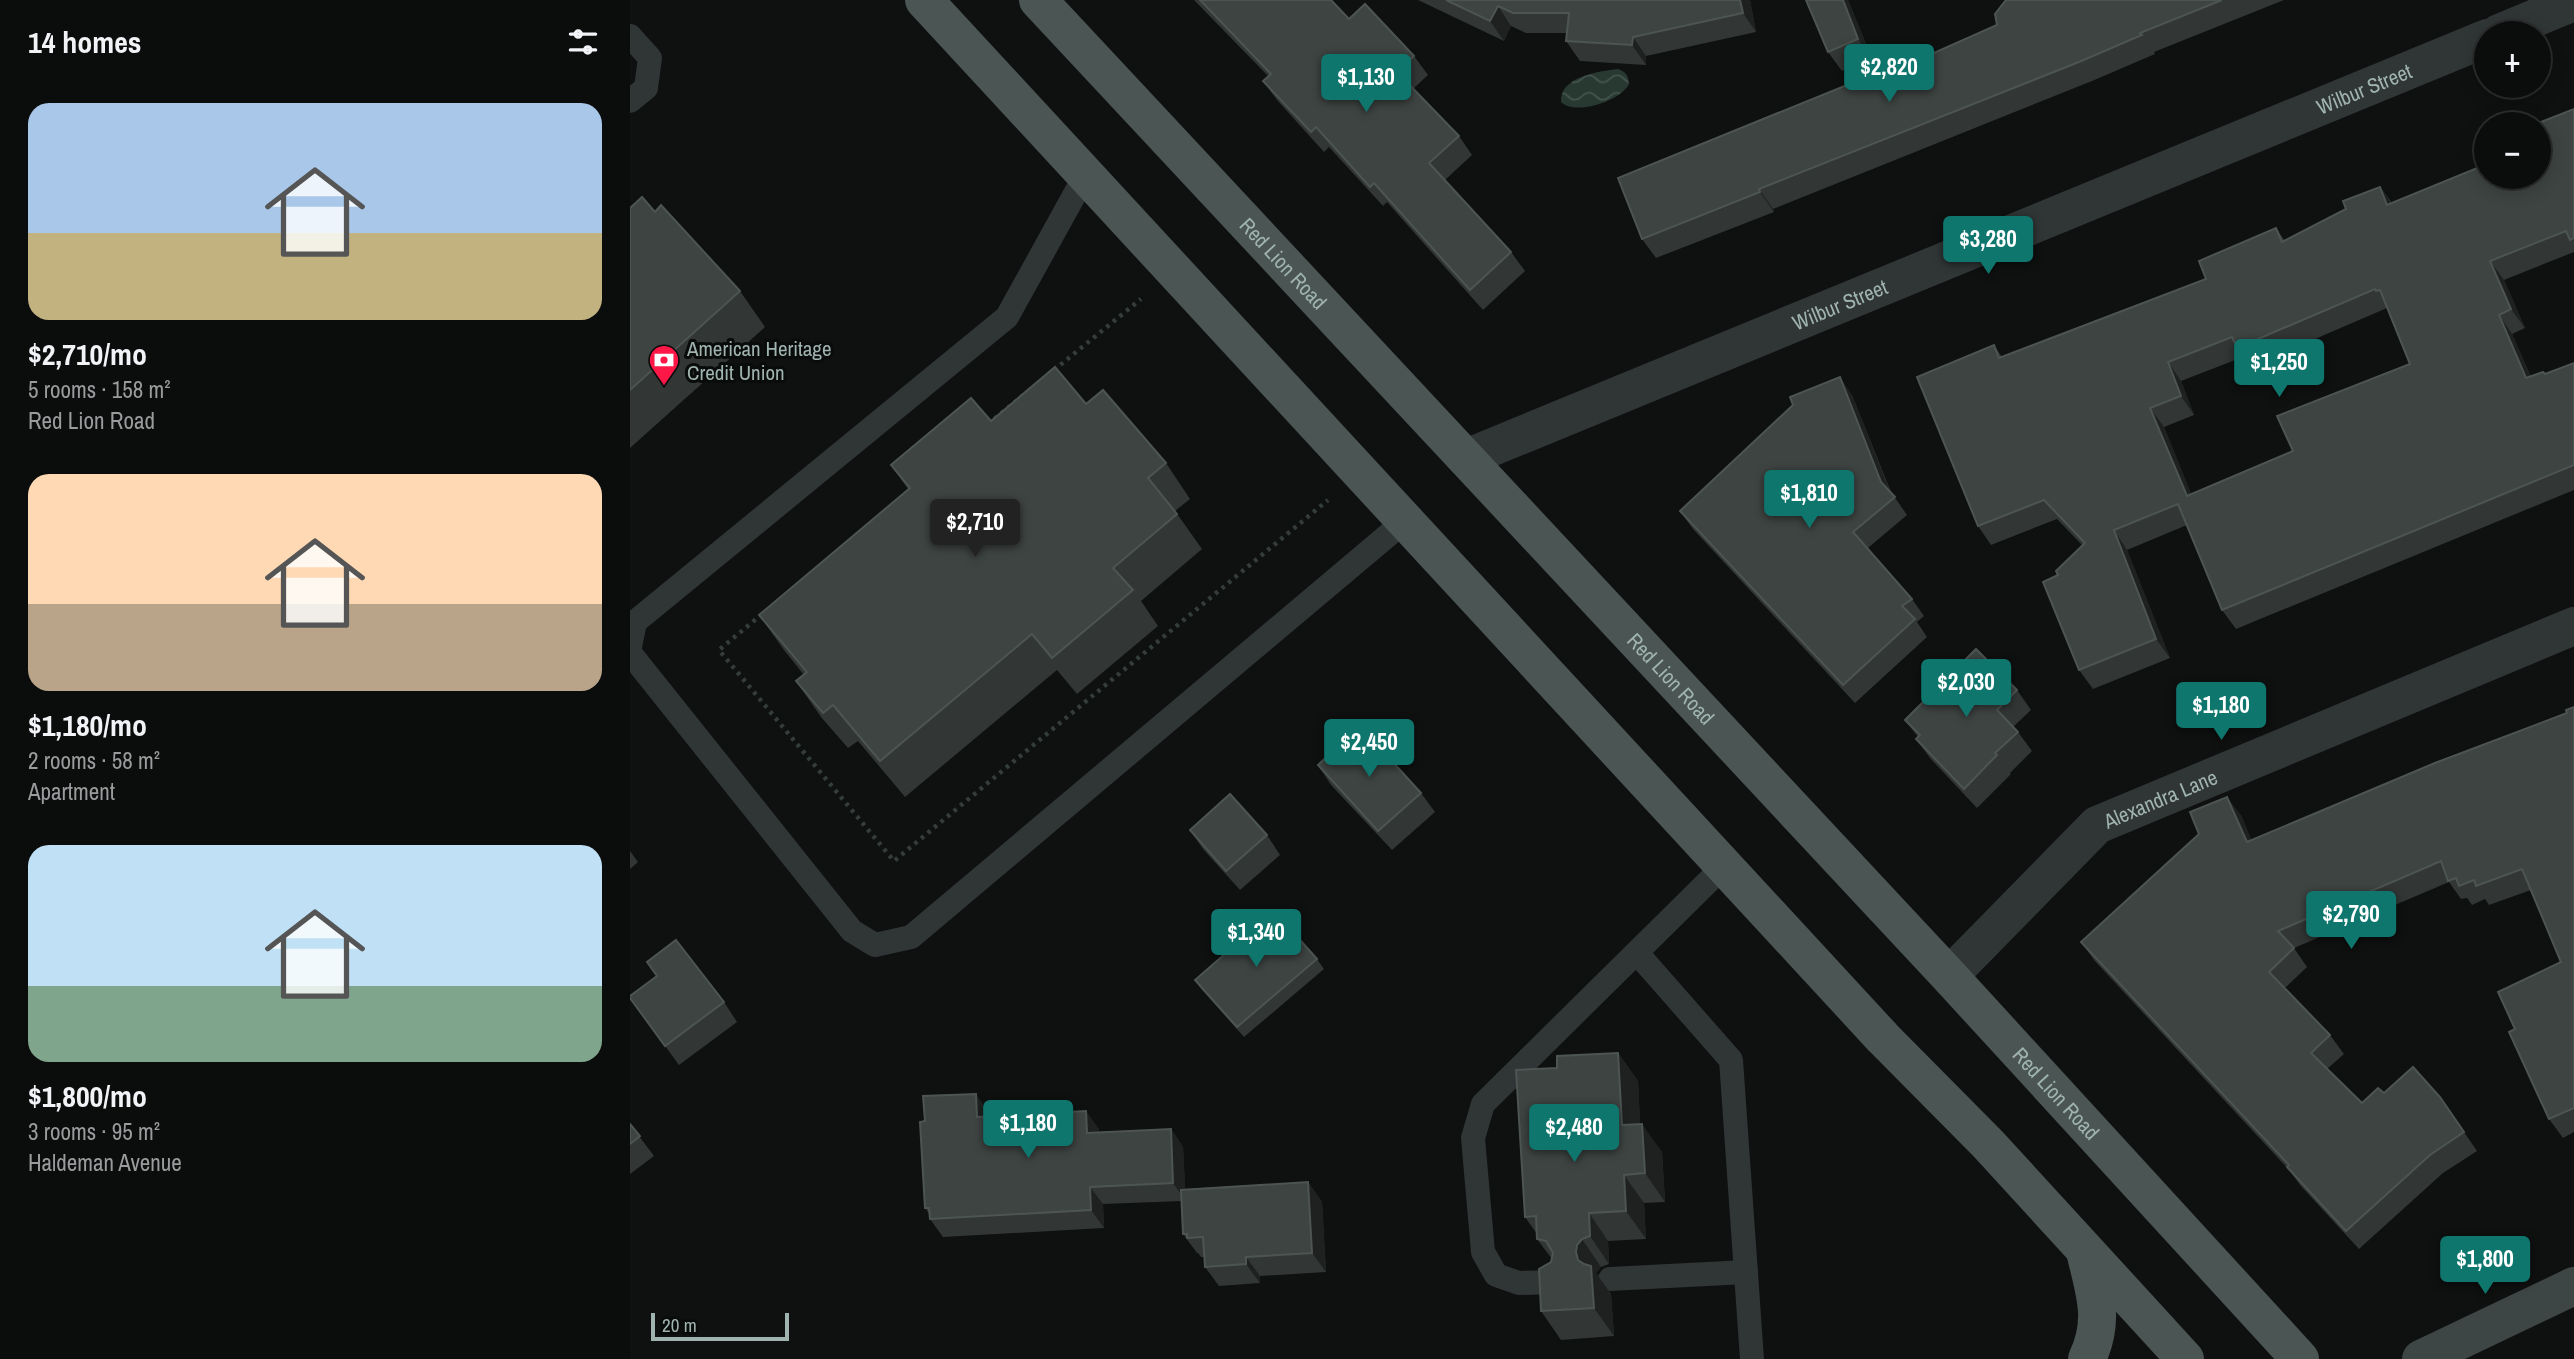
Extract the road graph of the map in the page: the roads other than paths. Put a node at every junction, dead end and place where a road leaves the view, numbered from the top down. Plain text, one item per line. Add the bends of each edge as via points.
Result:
1 (924, 0) edge
2 (1038, 0) edge
3 (2574, 2) edge
4 (2528, 21) edge
5 (630, 36) edge
6 (2474, 43) edge
7 (630, 101) edge
8 (1086, 174) junction
9 (1466, 458) junction
10 (1406, 520) junction
11 (2574, 626) edge
12 (630, 647) edge
13 (630, 653) edge
14 (1724, 866) junction
15 (1637, 953) junction
16 (1949, 976) junction
17 (2084, 1249) junction
18 (1746, 1272) junction
19 (1610, 1279) dead end
20 (1558, 1282) edge
21 (2574, 1286) edge
22 (1752, 1359) edge
23 (2087, 1359) edge
24 (2185, 1359) edge
25 (2300, 1359) edge
26 (2421, 1359) edge

1 - 8 main road
2 - 9 main road, Red Lion Road
3 - 4 street
5 - 7 lane via 650,58 646,88
6 - 9 street, Wilbur Street
8 - 10 main road
8 - 12 lane via 1007,317 635,622
9 - 16 main road, Red Lion Road
10 - 13 lane via 912,937 875,945 852,931
10 - 14 main road
11 - 16 street, Alexandra Lane via 2097,825
14 - 15 lane
14 - 17 main road
15 - 18 lane via 1731,1060
15 - 20 lane via 1483,1104 1473,1138 1483,1252 1496,1275 1519,1283
16 - 25 main road, Red Lion Road
17 - 23 main road via 2099,1315
17 - 24 main road
18 - 19 lane
18 - 22 lane
21 - 26 main road

